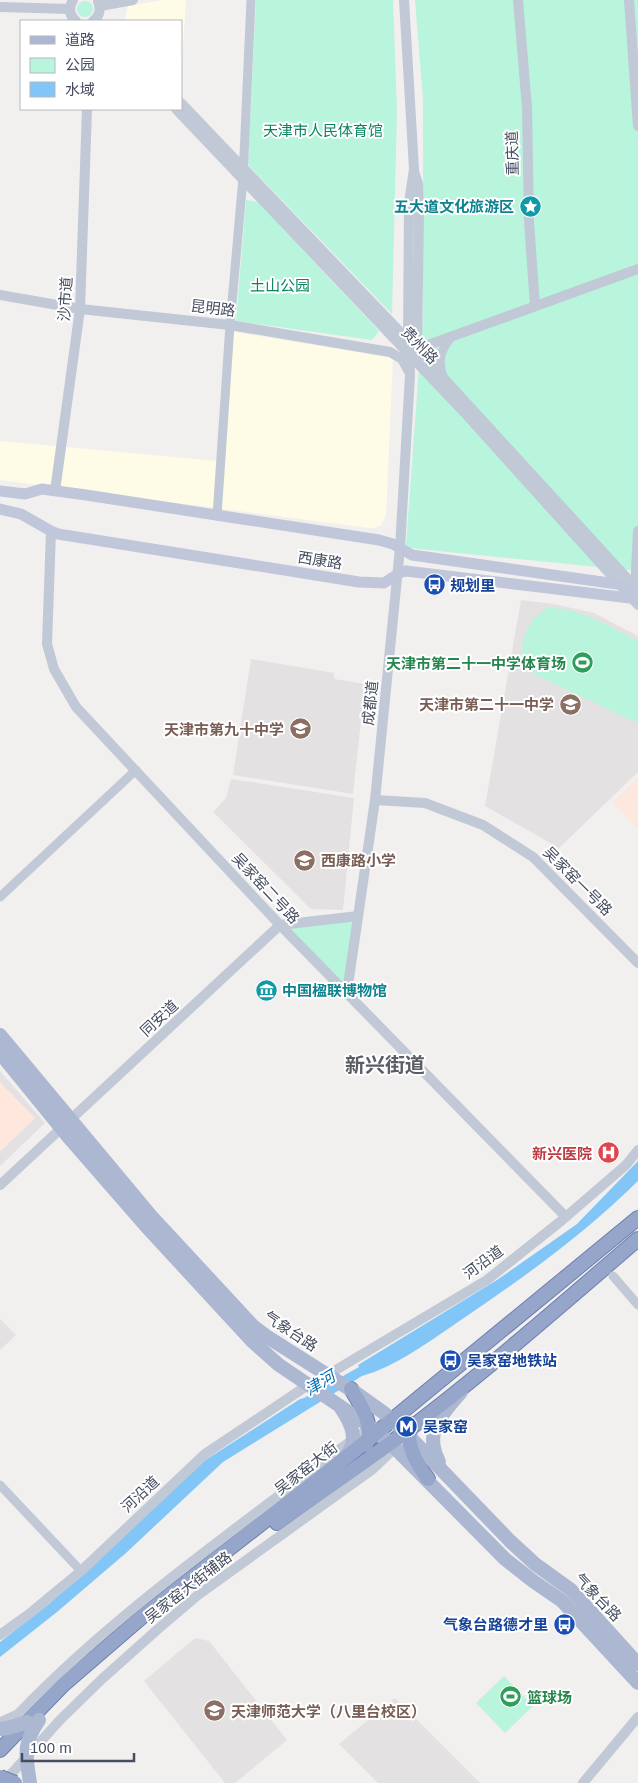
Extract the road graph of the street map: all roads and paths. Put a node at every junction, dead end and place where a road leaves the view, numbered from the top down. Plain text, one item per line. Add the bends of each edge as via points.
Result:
1 (133, 0) edge
2 (251, 0) edge
3 (404, 0) edge
4 (518, 0) edge
5 (629, 0) edge
6 (72, 2) edge
7 (98, 3) edge
8 (0, 7) edge
9 (75, 20) edge
10 (98, 20) edge
11 (182, 104) edge
12 (86, 110) edge
13 (177, 110) edge
14 (638, 126) edge
15 (243, 166) junction
16 (414, 170) junction
17 (243, 178) junction
18 (638, 269) edge
19 (0, 295) edge
20 (535, 306) junction
21 (409, 308) junction
22 (80, 309) junction
23 (390, 322) junction
24 (230, 325) junction
25 (451, 337) junction
26 (408, 342) junction
27 (413, 352) junction
28 (410, 375) junction
29 (444, 379) junction
30 (0, 491) edge
31 (55, 491) junction
32 (0, 509) edge
33 (218, 516) junction
34 (638, 530) edge
35 (51, 532) junction
36 (400, 548) junction
37 (398, 574) junction
38 (618, 584) junction
39 (636, 594) edge
40 (136, 770) junction
41 (375, 800) junction
42 (0, 897) edge
43 (358, 916) junction
44 (280, 925) junction
45 (638, 963) edge
46 (347, 992) junction
47 (0, 1035) edge
48 (0, 1054) edge
49 (66, 1124) junction
50 (638, 1150) edge
51 (0, 1185) edge
52 (566, 1216) junction
53 (638, 1218) edge
54 (638, 1239) edge
55 (613, 1276) dead end
56 (638, 1305) edge
57 (330, 1375) junction
58 (474, 1378) junction
59 (311, 1387) junction
60 (351, 1389) junction
61 (430, 1389) junction
62 (337, 1404) junction
63 (392, 1420) junction
64 (408, 1432) junction
65 (370, 1434) junction
66 (353, 1440) junction
67 (390, 1446) junction
68 (413, 1454) junction
69 (337, 1464) junction
70 (444, 1472) junction
71 (428, 1479) junction
72 (0, 1485) edge
73 (308, 1501) junction
74 (259, 1531) junction
75 (80, 1571) junction
76 (0, 1635) edge
77 (638, 1664) edge
78 (638, 1683) edge
79 (638, 1716) edge
80 (28, 1718) junction
81 (0, 1722) edge
82 (0, 1729) edge
83 (0, 1733) edge
84 (0, 1750) edge
85 (0, 1761) edge
86 (0, 1777) edge
87 (3, 1783) edge
88 (15, 1783) edge
89 (30, 1783) edge
90 (582, 1783) edge

1 - 7 street
2 - 15 street
3 - 16 street, 成都道
4 - 20 street, 重庆道 via 527,108 529,221
5 - 14 street
6 - 8 street
6 - 9 street via 71,14
7 - 10 street
11 - 15 street, 贵州路
12 - 22 street, 沙市道
13 - 17 street, 贵州路
15 - 17 street
15 - 23 street, 贵州路
16 - 21 street, 成都道 via 409,203
16 - 27 street, 成都道 via 418,184
17 - 24 street
17 - 27 street, 贵州路
18 - 20 street
19 - 22 street, 昆明路
20 - 25 street
21 - 23 street via 401,319
21 - 26 street, 成都道
22 - 24 street, 昆明路
22 - 31 street, 沙市道
23 - 26 street, 贵州路
24 - 28 street, 昆明路 via 390,352 402,359
24 - 33 street
25 - 27 street
25 - 29 street via 440,356
26 - 27 street, 贵州路
27 - 28 street, 成都道
27 - 29 street, 贵州路
27 - 38 street, 贵州路
28 - 36 street, 成都道
29 - 39 street, 贵州路
30 - 31 main road, 西康路 via 25,494 42,489
31 - 33 main road, 西康路
32 - 35 main road, 西康路 via 21,514
33 - 36 main road, 西康路 via 379,540
34 - 39 street
35 - 37 main road, 西康路 via 359,582 384,583
35 - 40 street, 吴家窑二号路 via 46,644 54,669 76,707
36 - 37 street, 成都道
36 - 38 main road, 西康路 via 412,556
37 - 39 main road, 西康路 via 411,571 565,591
37 - 41 street, 成都道
38 - 39 main road, 西康路
40 - 42 street
40 - 44 street, 吴家窑二号路
41 - 43 street, 成都道
41 - 45 street, 吴家窑一号路 via 425,803 483,825 533,857
43 - 44 street
43 - 46 street, 成都道
44 - 46 street, 吴家窑二号路
44 - 49 street, 同安道
46 - 52 street, 吴家窑二号路
47 - 49 main road, 气象台路
48 - 49 main road, 气象台路
49 - 51 street, 同安道
49 - 57 main road, 气象台路 via 253,1326
49 - 59 main road, 气象台路 via 145,1225 252,1341
50 - 52 street, 河沿道 via 626,1165
52 - 57 street, 河沿道 via 487,1280
53 - 61 highway, 吴家窑大街
54 - 58 highway, 吴家窑大街
55 - 56 street
57 - 60 main road, 气象台路
58 - 64 highway, 吴家窑大街
58 - 70 main road via 434,1429 433,1450
59 - 62 main road, 气象台路
59 - 75 street, 河沿道 via 204,1454
60 - 63 main road, 气象台路
60 - 65 highway
61 - 63 highway, 吴家窑大街
61 - 64 highway via 418,1405
62 - 65 main road, 气象台路
62 - 66 main road via 350,1424
63 - 64 main road, 气象台路
63 - 65 highway, 吴家窑大街
64 - 67 highway, 吴家窑大街
64 - 68 highway
64 - 70 main road, 气象台路
65 - 66 street, 吴家窑大街辅路
65 - 67 main road
65 - 67 main road, 气象台路
65 - 69 highway, 吴家窑大街
65 - 73 highway
66 - 69 main road via 351,1450
66 - 80 street, 吴家窑大街辅路 via 150,1595 91,1646
67 - 68 main road
67 - 71 main road, 气象台路
67 - 73 highway, 吴家窑大街
67 - 87 street, 吴家窑大街辅路 via 373,1469 198,1596 158,1629 67,1713
68 - 70 main road
68 - 71 highway
69 - 74 highway, 吴家窑大街
70 - 77 main road, 气象台路 via 525,1556 571,1590
71 - 78 main road, 气象台路 via 510,1564 562,1601
72 - 75 street
73 - 74 highway, 吴家窑大街
74 - 80 highway, 吴家窑大街 via 143,1616
75 - 76 street, 河沿道
79 - 90 street
80 - 81 street
80 - 82 main road, bridge
80 - 83 street, 吴家窑大街辅路
80 - 84 highway, 吴家窑大街
80 - 85 highway, 吴家窑大街, bridge
80 - 89 main road, bridge via 32,1731 27,1742
86 - 88 highway, bridge

